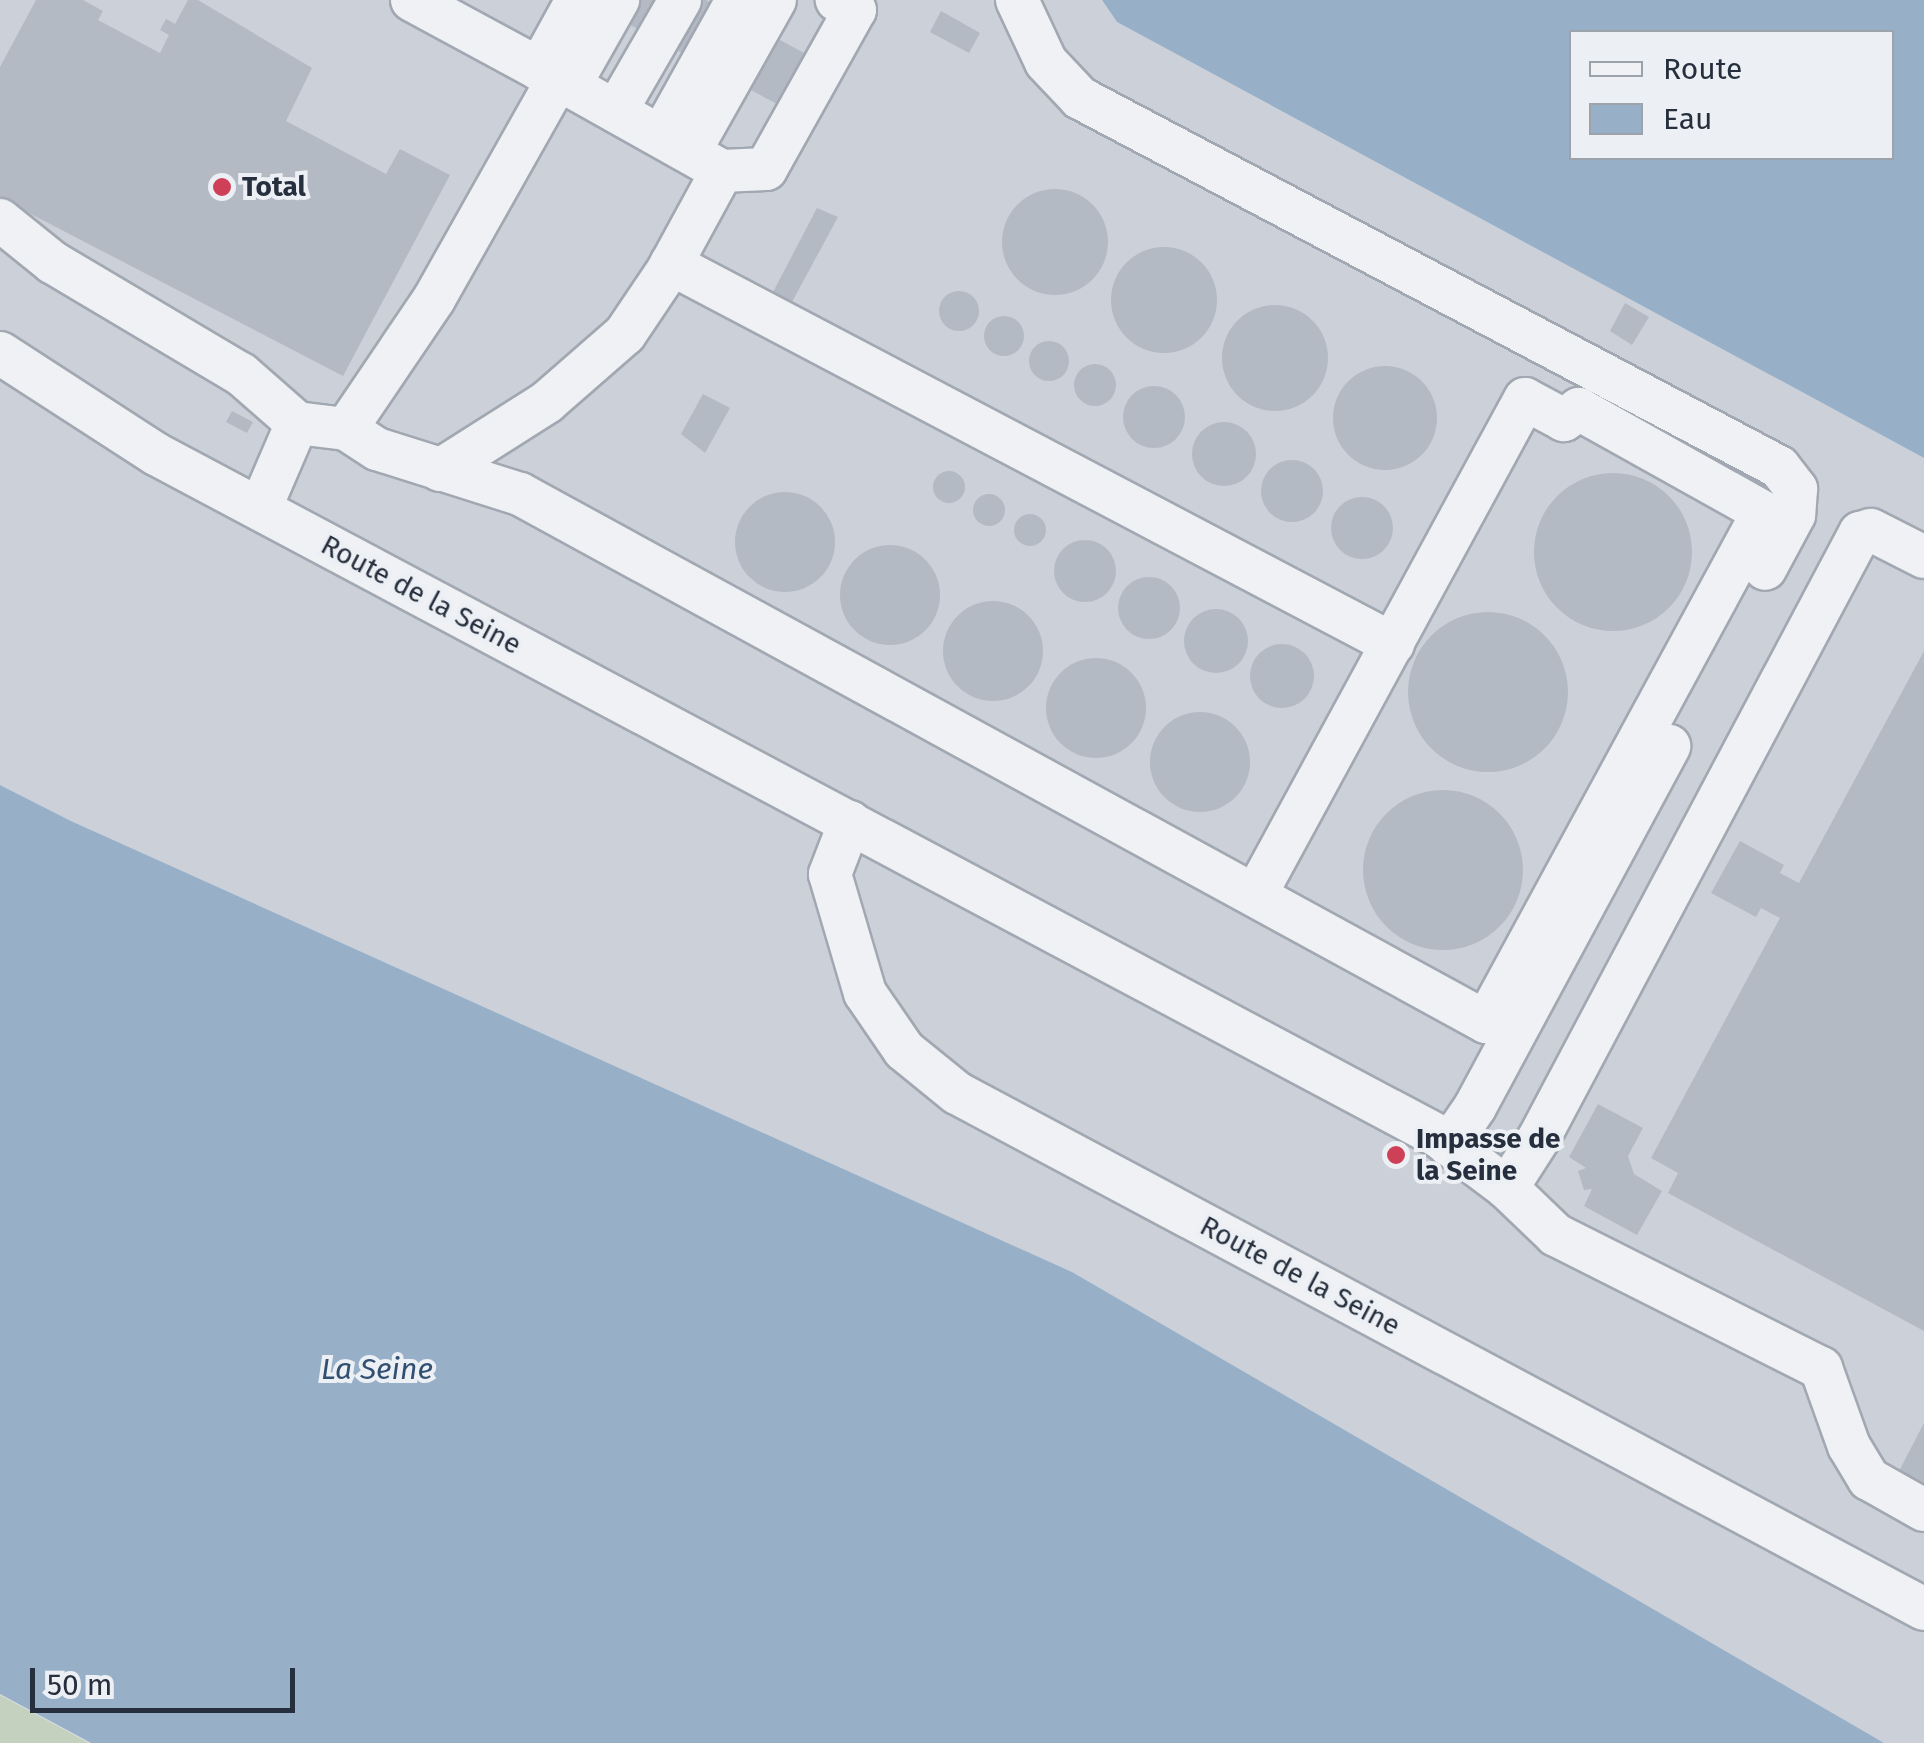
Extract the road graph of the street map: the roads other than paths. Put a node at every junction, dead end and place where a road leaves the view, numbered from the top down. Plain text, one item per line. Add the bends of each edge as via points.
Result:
1 (577, 0) edge
2 (618, 0) edge
3 (680, 0) edge
4 (737, 0) edge
5 (775, 0) edge
6 (837, 0) edge
7 (1016, 0) edge
8 (420, 2) edge
9 (556, 78) junction
10 (616, 110) junction
11 (691, 152) junction
12 (0, 220) edge
13 (671, 264) junction
14 (0, 352) edge
15 (297, 424) junction
16 (346, 429) junction
17 (440, 470) junction
18 (260, 509) junction
19 (1924, 557) edge
20 (1394, 644) junction
21 (850, 822) junction
22 (1256, 894) junction
23 (1443, 1140) junction
24 (1507, 1188) junction
25 (1924, 1510) edge
26 (1924, 1609) edge

1 - 9 lane
2 - 9 lane
3 - 10 lane
4 - 11 lane
5 - 11 lane
6 - 11 lane via 855,10 766,168
7 - 23 lane via 1046,62 1080,98 1779,467 1796,489 1794,515 1475,1107
8 - 9 lane
9 - 10 lane
9 - 16 lane via 434,298
10 - 11 lane
11 - 13 lane
12 - 15 lane via 52,262 240,374
13 - 17 lane via 602,357 548,402
13 - 20 lane
14 - 18 lane, Route de la Seine via 156,454
15 - 16 lane
15 - 18 lane
16 - 17 lane via 376,450
17 - 22 lane via 520,494
18 - 21 lane, Route de la Seine
19 - 24 lane via 1872,530 1860,533
20 - 22 lane
20 - 22 lane via 1524,399 1564,420 1579,409 1763,512 1486,1022
21 - 23 lane, Route de la Seine
21 - 26 lane, Route de la Seine via 830,874 865,993 904,1050 957,1093
23 - 24 lane, Route de la Seine
24 - 25 lane, Route de la Seine via 1556,1235 1820,1368 1848,1446 1868,1479

